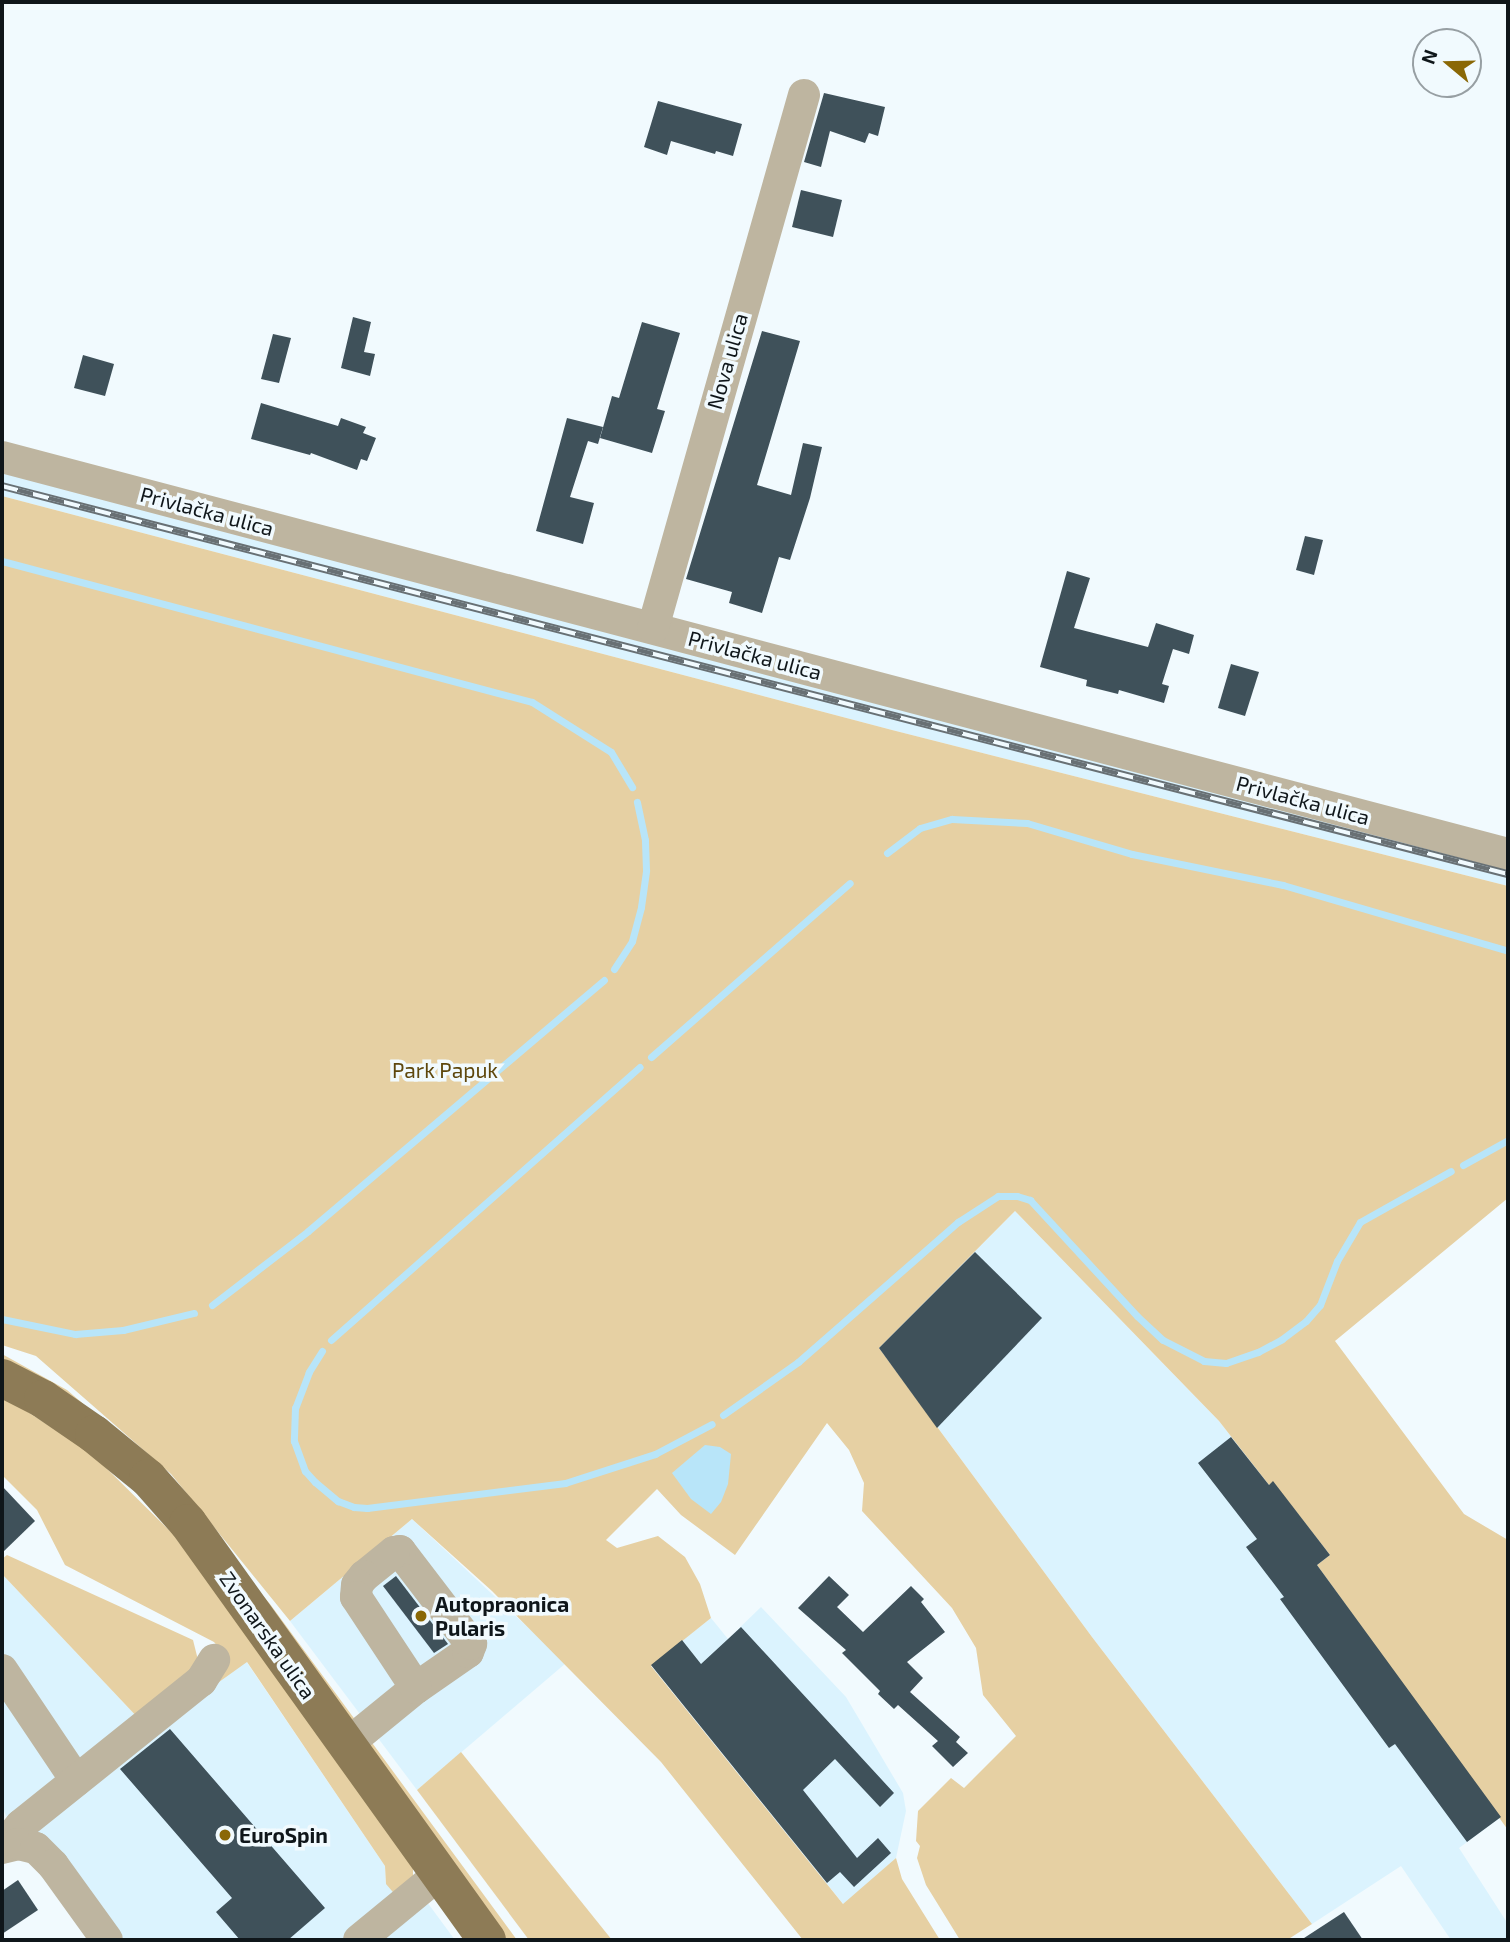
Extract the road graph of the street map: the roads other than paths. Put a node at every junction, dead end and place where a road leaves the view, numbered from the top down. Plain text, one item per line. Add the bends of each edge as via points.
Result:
1 (804, 95) dead end
2 (2, 457) edge
3 (653, 628) junction
4 (1508, 854) edge
5 (2, 1378) edge
6 (214, 1660) dead end
7 (2, 1670) edge
8 (416, 1688) dead end
9 (346, 1745) junction
10 (76, 1780) junction
11 (2, 1847) edge
12 (438, 1875) junction
13 (107, 1940) edge
14 (359, 1940) edge
15 (486, 1940) edge

1 - 3 street, Nova ulica
2 - 3 street, Privlačka ulica
3 - 4 street, Privlačka ulica
5 - 9 main road, Zvonarska ulica via 43,1398 148,1478 195,1532
6 - 10 street via 201,1681
7 - 10 street
8 - 9 street
9 - 12 main road, Zvonarska ulica
10 - 11 street via 20,1825
11 - 13 street via 36,1848
12 - 14 street
12 - 15 main road, Zvonarska ulica

